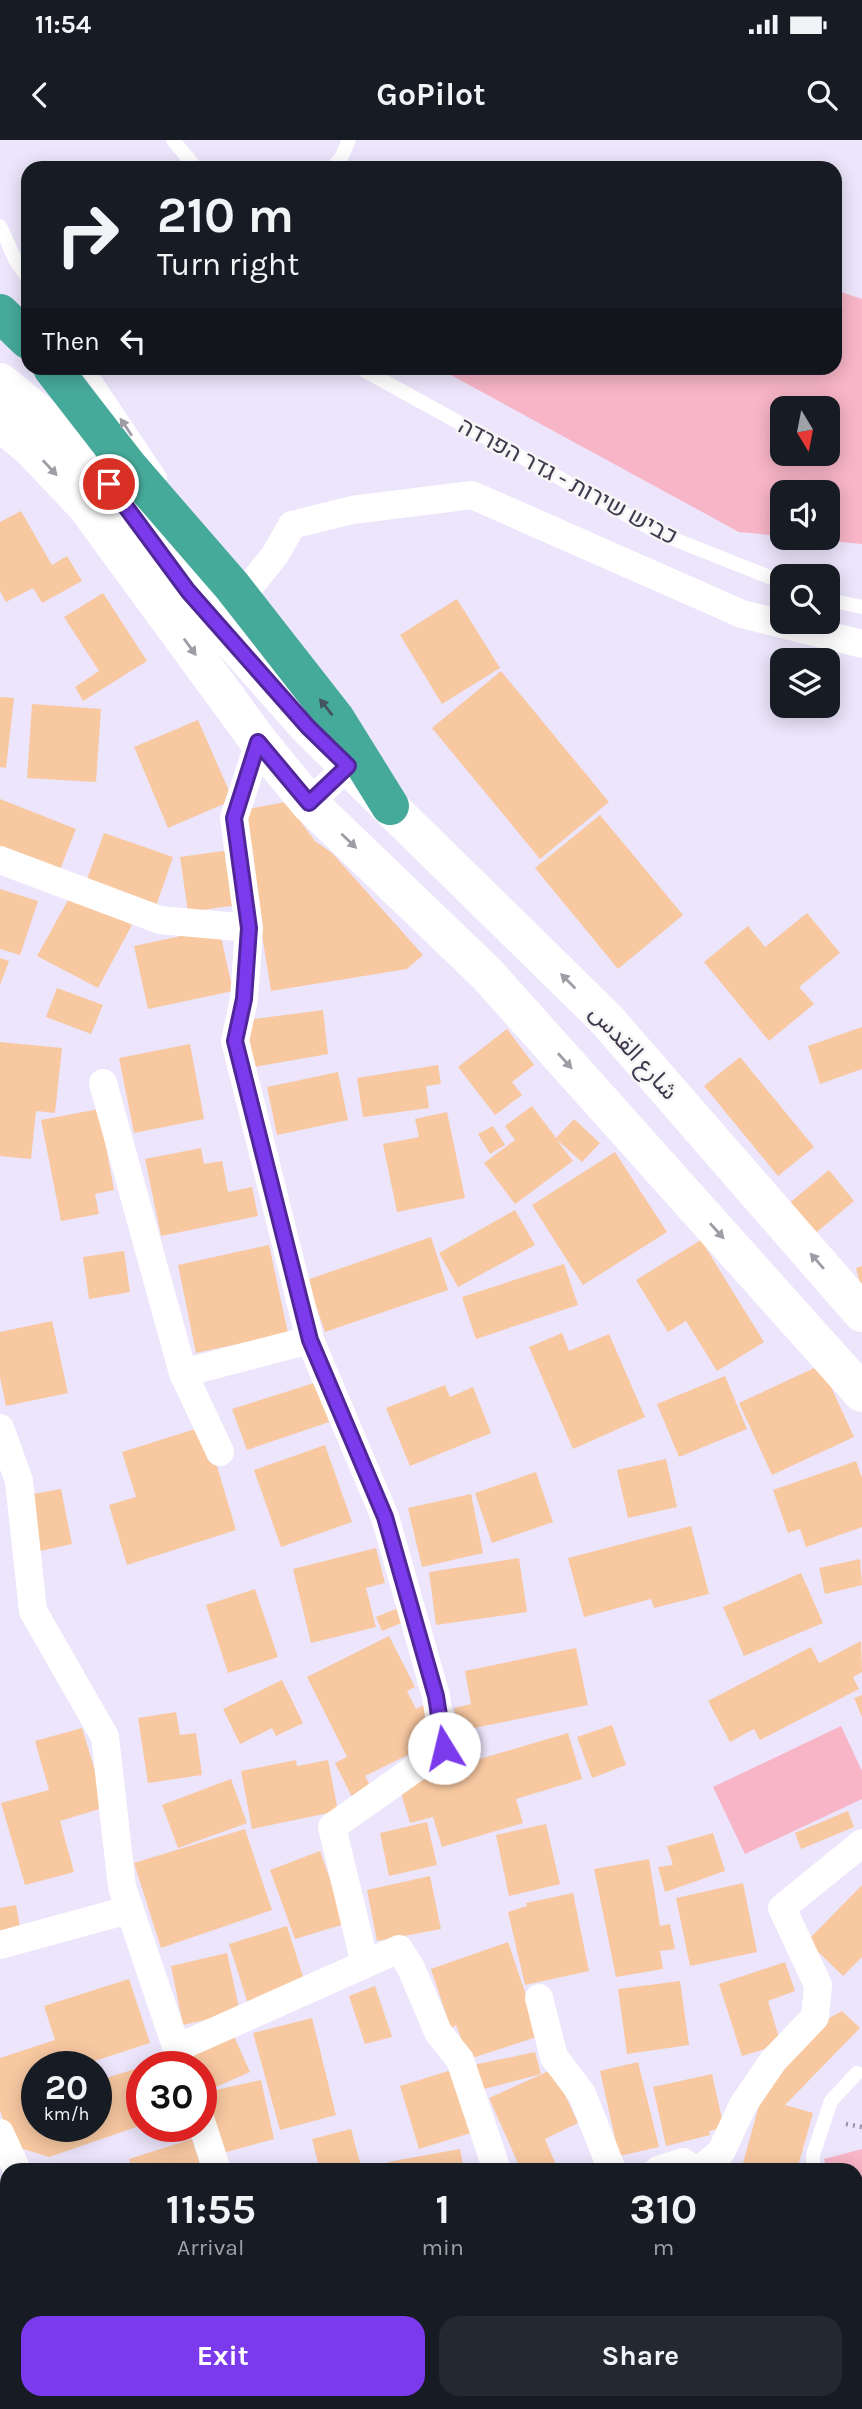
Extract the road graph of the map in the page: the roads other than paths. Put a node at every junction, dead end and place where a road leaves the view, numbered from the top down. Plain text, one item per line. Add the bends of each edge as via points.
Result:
1 (173, 140) edge
2 (349, 140) edge
3 (190, 161) edge
4 (338, 161) edge
5 (0, 226) edge
6 (21, 268) edge
7 (0, 313) edge
8 (21, 333) edge
9 (57, 375) edge
10 (92, 375) edge
11 (373, 375) edge
12 (0, 382) edge
13 (0, 422) edge
14 (770, 577) edge
15 (236, 591) junction
16 (840, 602) edge
17 (862, 607) edge
18 (862, 644) edge
19 (258, 742) junction
20 (348, 766) junction
21 (309, 803) junction
22 (390, 806) junction
23 (0, 860) edge
24 (249, 928) junction
25 (103, 1083) dead end
26 (862, 1312) edge
27 (310, 1340) junction
28 (183, 1373) junction
29 (862, 1393) edge
30 (0, 1428) edge
31 (220, 1452) dead end
32 (862, 1843) edge
33 (128, 1910) junction
34 (0, 1945) edge
35 (365, 1964) junction
36 (538, 1998) dead end
37 (178, 2051) edge
38 (192, 2051) edge
39 (857, 2073) dead end
40 (0, 2133) edge
41 (208, 2142) edge
42 (14, 2163) edge
43 (215, 2163) edge
44 (495, 2163) edge
45 (609, 2163) edge
46 (706, 2163) edge
47 (813, 2163) edge

1 - 3 lane
2 - 4 lane
5 - 6 lane
7 - 8 highway
9 - 15 highway via 128,466
15 -> 10 lane
11 - 14 lane, כביש שירות - גדר הפרדה via 661,534
12 - 20 main road, شارع القدس via 55,426 109,484 188,591
13 -> 19 main road via 86,506
15 - 18 street via 275,555 292,525 352,510 472,495 742,614
22 -> 15 highway via 336,719
16 - 17 lane
19 - 21 main road
19 - 24 street via 234,818
20 - 21 street
20 - 22 main road, شارع القدس
21 -> 29 main road via 487,974
26 -> 22 main road, شارع القدس via 606,1019
23 - 24 street via 160,919
24 - 27 street via 244,999 235,1041
25 - 28 street
27 - 28 street
27 - 35 street via 385,1517 436,1696 444,1748 332,1827
28 - 31 street
30 - 33 street via 19,1481 33,1611 105,1737
32 - 46 street via 782,1908 818,1985 815,2017 773,2061 750,2094 721,2152
33 - 34 street
33 - 37 street
35 - 38 street
35 - 44 street via 399,1949 438,2032 460,2060
36 - 45 street via 554,2057 582,2094
39 - 47 lane via 831,2101
40 - 42 street
41 - 43 street

